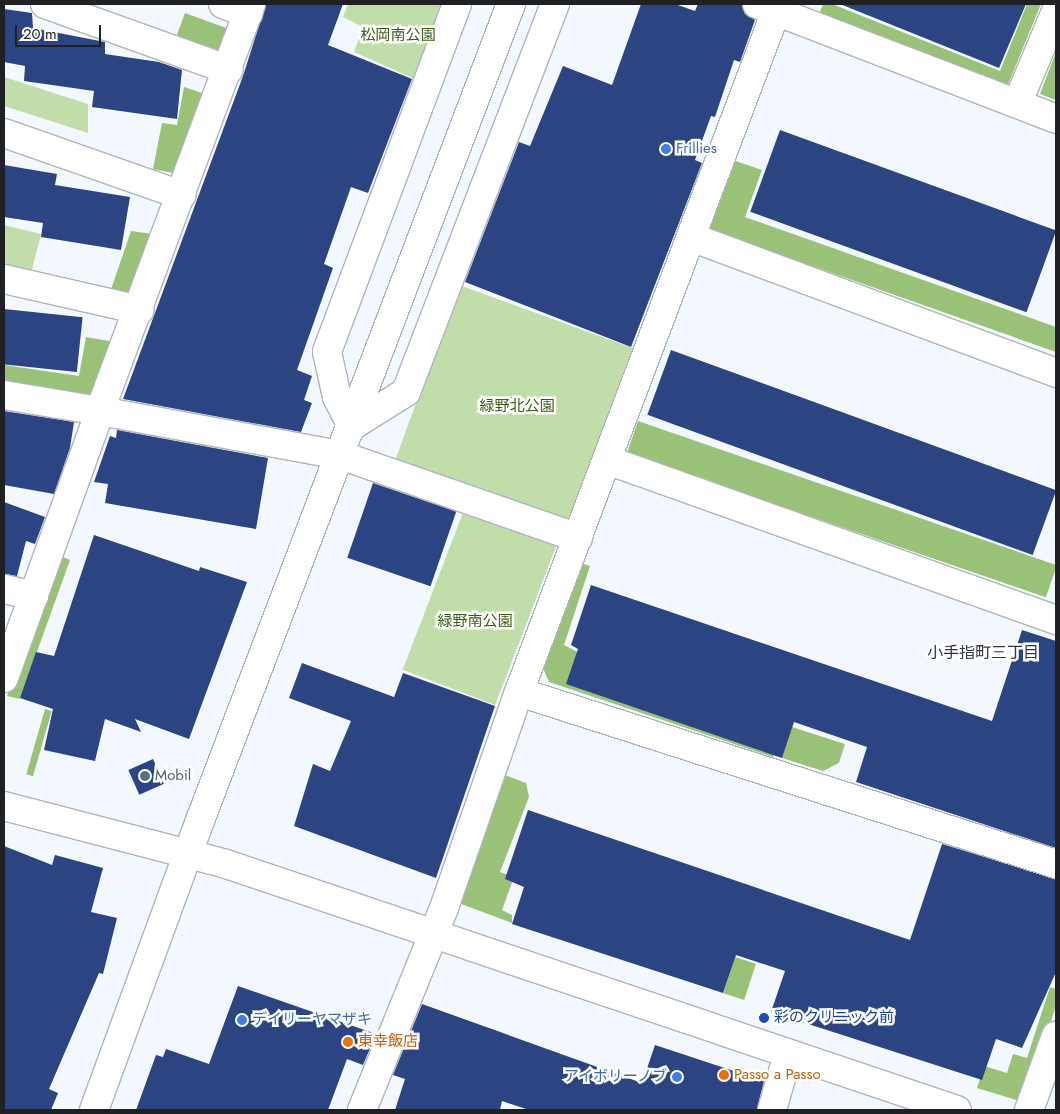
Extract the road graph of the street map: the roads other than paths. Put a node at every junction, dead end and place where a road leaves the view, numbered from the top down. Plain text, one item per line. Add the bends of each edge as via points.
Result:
1 (45, 4) edge
2 (457, 4) edge
3 (511, 4) edge
4 (555, 4) edge
5 (240, 7) edge
6 (766, 8) edge
7 (1056, 10) edge
8 (228, 70) junction
9 (1017, 104) junction
10 (1056, 119) edge
11 (4, 133) edge
12 (181, 195) junction
13 (691, 237) junction
14 (4, 280) edge
15 (140, 310) junction
16 (1056, 373) edge
17 (4, 395) edge
18 (100, 411) junction
19 (352, 426) junction
20 (340, 455) junction
21 (607, 460) junction
22 (578, 538) junction
23 (4, 589) edge
24 (34, 596) junction
25 (1056, 620) edge
26 (4, 678) edge
27 (519, 692) junction
28 (4, 806) edge
29 (190, 854) junction
30 (1056, 864) edge
31 (433, 934) junction
32 (1056, 1036) edge
33 (796, 1056) junction
34 (94, 1110) edge
35 (362, 1110) edge
36 (772, 1110) edge
37 (787, 1110) edge
38 (957, 1110) edge
39 (1029, 1110) edge

1 - 8 street
2 - 19 street via 327,352 337,397
3 - 19 street
4 - 19 street via 406,392
5 - 8 street
6 - 9 street
6 - 13 street
7 - 9 street
8 - 12 street
9 - 10 street
11 - 12 street
12 - 15 street
13 - 16 street
13 - 21 street
14 - 15 street
15 - 18 street
17 - 18 street
18 - 20 street
18 - 24 street
19 - 20 street
20 - 22 street
20 - 29 street
21 - 22 street
21 - 25 street
22 - 27 street
23 - 24 street
24 - 26 street
27 - 30 street
27 - 31 street
28 - 29 street
29 - 31 street
29 - 34 street
31 - 33 street
31 - 35 street
32 - 39 street
33 - 36 street
33 - 37 street
33 - 38 street

